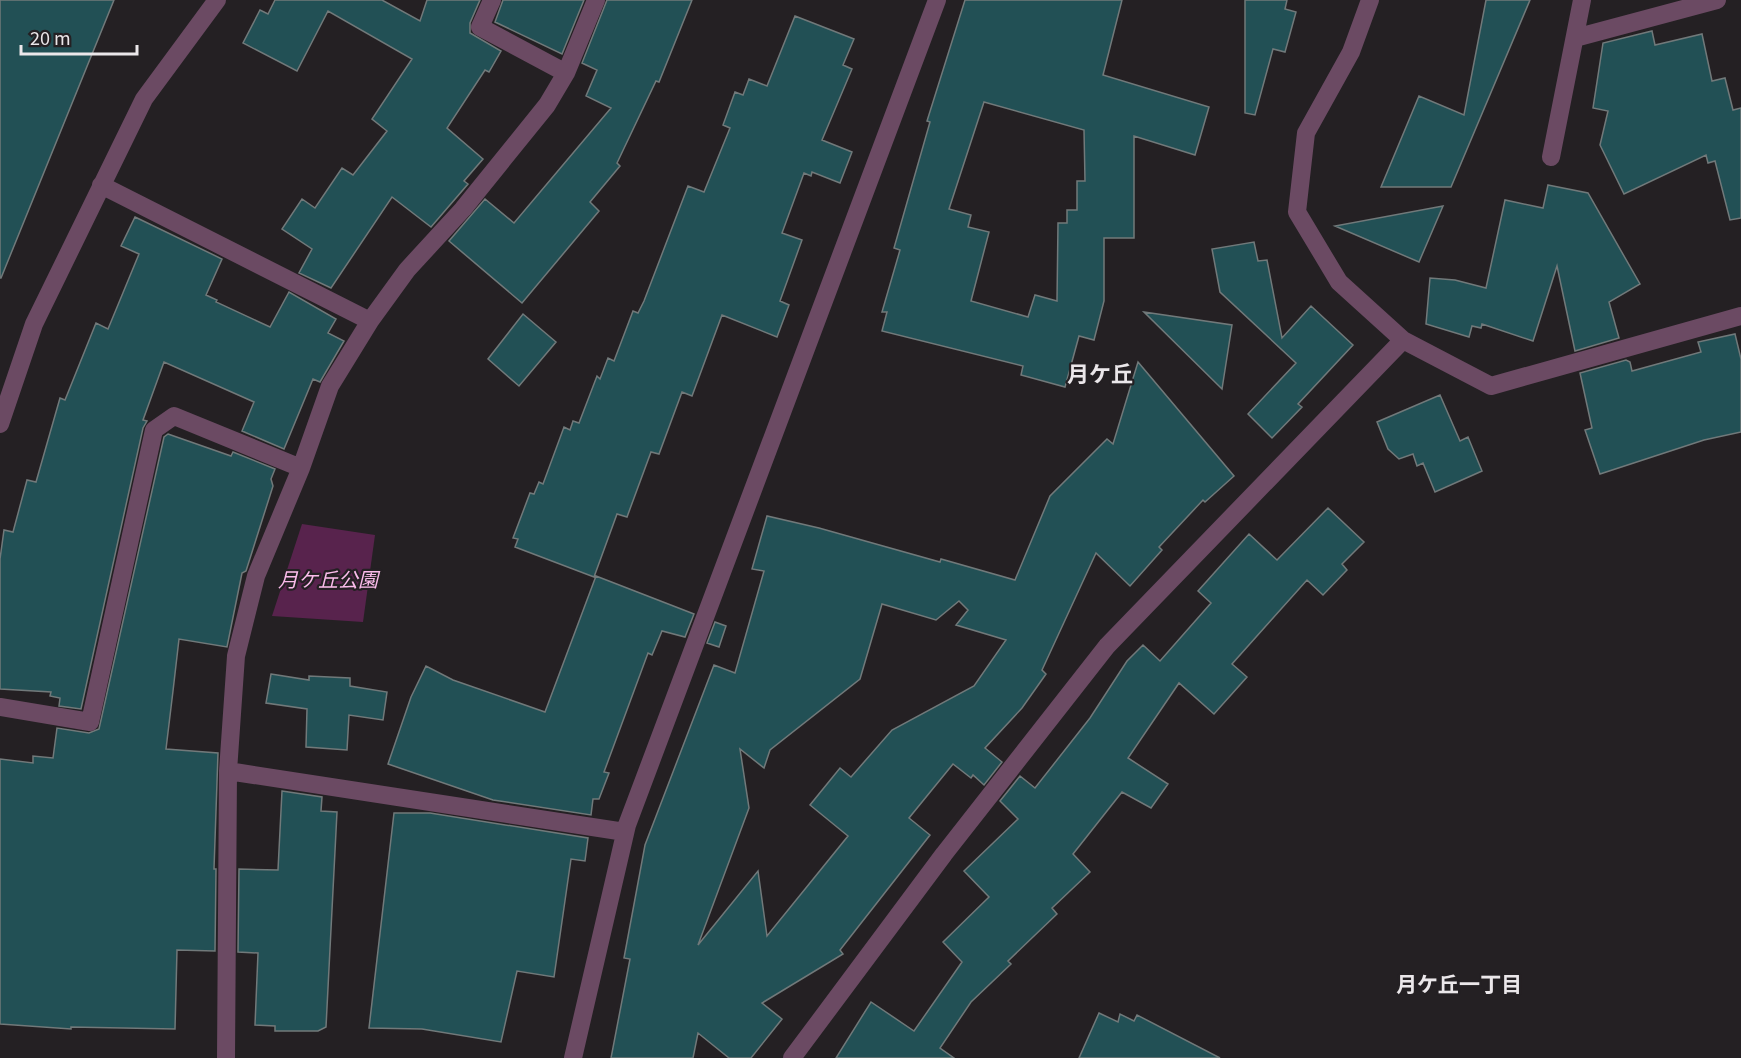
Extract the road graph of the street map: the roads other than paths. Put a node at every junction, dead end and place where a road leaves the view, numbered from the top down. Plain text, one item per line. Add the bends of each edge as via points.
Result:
1 (217, 0) edge
2 (492, 0) edge
3 (596, 0) edge
4 (937, 0) edge
5 (1370, 0) edge
6 (1582, 0) edge
7 (1716, 0) edge
8 (1575, 38) junction
9 (566, 73) junction
10 (1551, 157) dead end
11 (102, 185) junction
12 (1741, 316) edge
13 (370, 321) junction
14 (1403, 340) junction
15 (0, 424) edge
16 (301, 468) junction
17 (0, 707) edge
18 (228, 771) junction
19 (625, 832) junction
20 (226, 1058) edge
21 (573, 1058) edge
22 (792, 1058) edge

1 - 11 street via 144,99
2 - 9 street via 480,27
3 - 9 street
4 - 19 street
5 - 14 street via 1351,52 1306,133 1297,212 1339,282
6 - 8 street
7 - 8 street
8 - 10 street
9 - 13 street via 547,105 407,270
11 - 13 street
11 - 15 street via 34,324
12 - 14 street via 1491,386
13 - 16 street via 330,386
14 - 22 street via 1107,646 944,854
16 - 17 street via 174,416 154,430 90,722
16 - 18 street via 256,576 236,656
18 - 19 street
18 - 20 street
19 - 21 street

